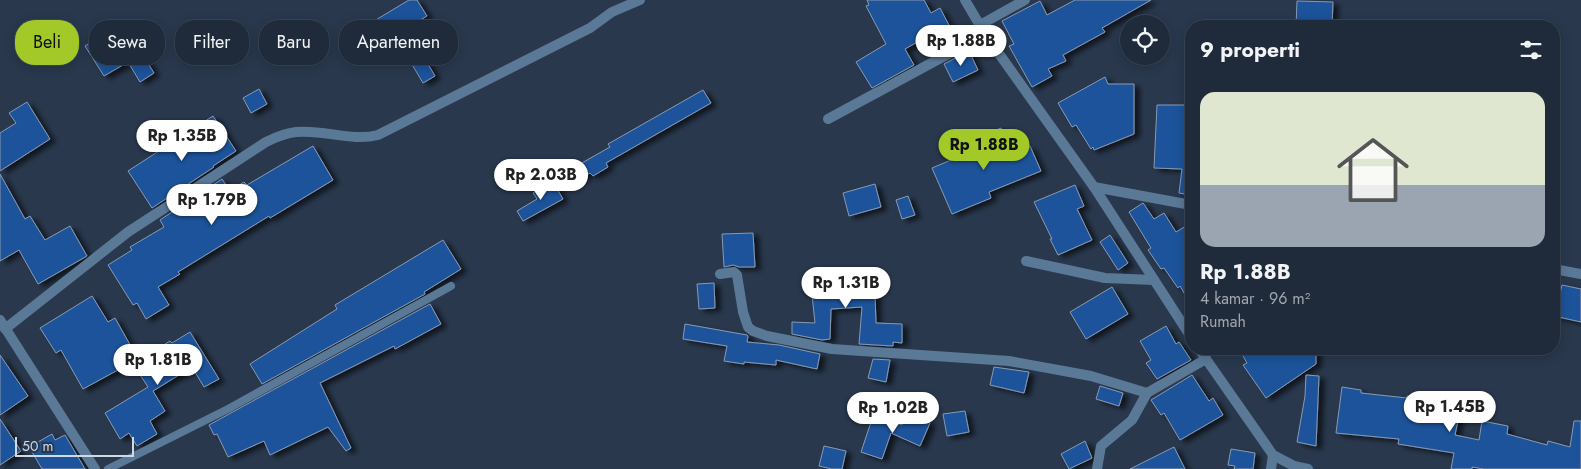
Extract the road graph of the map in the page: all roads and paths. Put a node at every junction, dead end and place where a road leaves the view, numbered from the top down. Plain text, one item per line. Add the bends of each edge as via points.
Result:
1 (640, 0) edge
2 (965, 0) edge
3 (1025, 0) edge
4 (982, 29) junction
5 (828, 119) dead end
6 (1094, 187) junction
7 (1185, 204) edge
8 (1026, 261) dead end
9 (1560, 270) edge
10 (720, 274) dead end
11 (1581, 274) edge
12 (1154, 280) junction
13 (451, 286) dead end
14 (0, 320) edge
15 (1185, 328) edge
16 (6, 329) junction
17 (1203, 355) edge
18 (1206, 359) junction
19 (1148, 393) junction
20 (1273, 455) junction
21 (95, 469) edge
22 (108, 469) edge
23 (1097, 469) edge
24 (1271, 469) edge
25 (1308, 469) edge

1 - 16 street via 378,135 366,138 298,132 266,142 128,232
2 - 4 street
3 - 4 street
4 - 5 street
4 - 6 street
6 - 7 street
6 - 12 street
8 - 12 street via 1104,278
9 - 11 street
10 - 19 street via 737,274 748,327 767,336 832,349 1009,361 1091,376
12 - 15 street
13 - 22 lane via 228,409
14 - 16 street
16 - 21 street
17 - 18 street
18 - 19 street
18 - 20 street
19 - 23 street via 1132,420 1101,446
20 - 24 street
20 - 25 street

